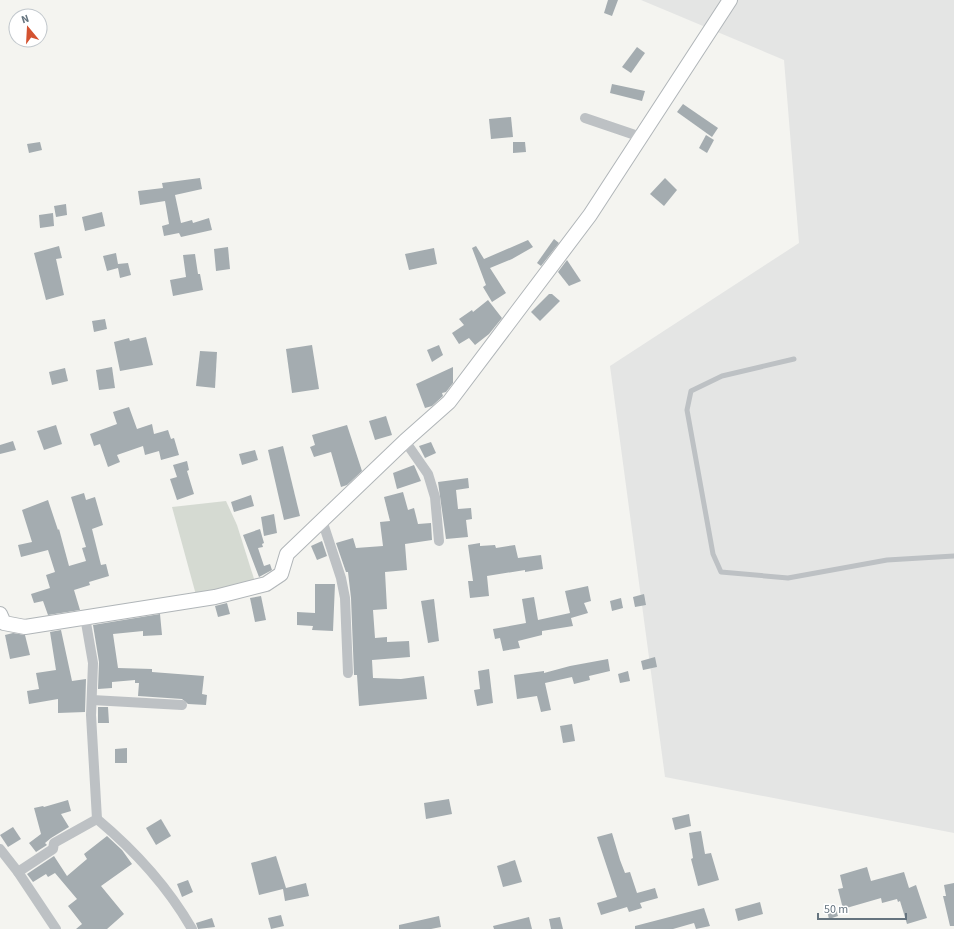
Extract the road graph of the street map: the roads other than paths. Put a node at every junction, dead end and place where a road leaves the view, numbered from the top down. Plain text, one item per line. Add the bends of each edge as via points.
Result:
1 (730, 0) edge
2 (585, 118) dead end
3 (641, 137) junction
4 (794, 359) dead end
5 (405, 441) junction
6 (322, 520) junction
7 (439, 541) dead end
8 (954, 556) edge
9 (0, 614) edge
10 (85, 617) junction
11 (348, 674) dead end
12 (92, 700) junction
13 (182, 705) dead end
14 (97, 819) junction
15 (0, 849) edge
16 (18, 872) junction
17 (56, 929) edge
18 (192, 929) edge

1 - 3 street
2 - 3 street
3 - 5 street via 590,214 454,396
4 - 8 lane via 722,376 691,391 687,410 713,554 722,572 788,578 887,560
5 - 6 street
5 - 7 street via 428,474 435,497
6 - 10 street via 287,554 281,574 266,584 215,597
6 - 11 street via 345,598
9 - 10 street via 4,623 25,627
10 - 12 street via 93,663
12 - 13 street
12 - 14 street
14 - 16 street via 54,843 53,849
14 - 18 street via 126,843 178,905
15 - 16 street
16 - 17 street

